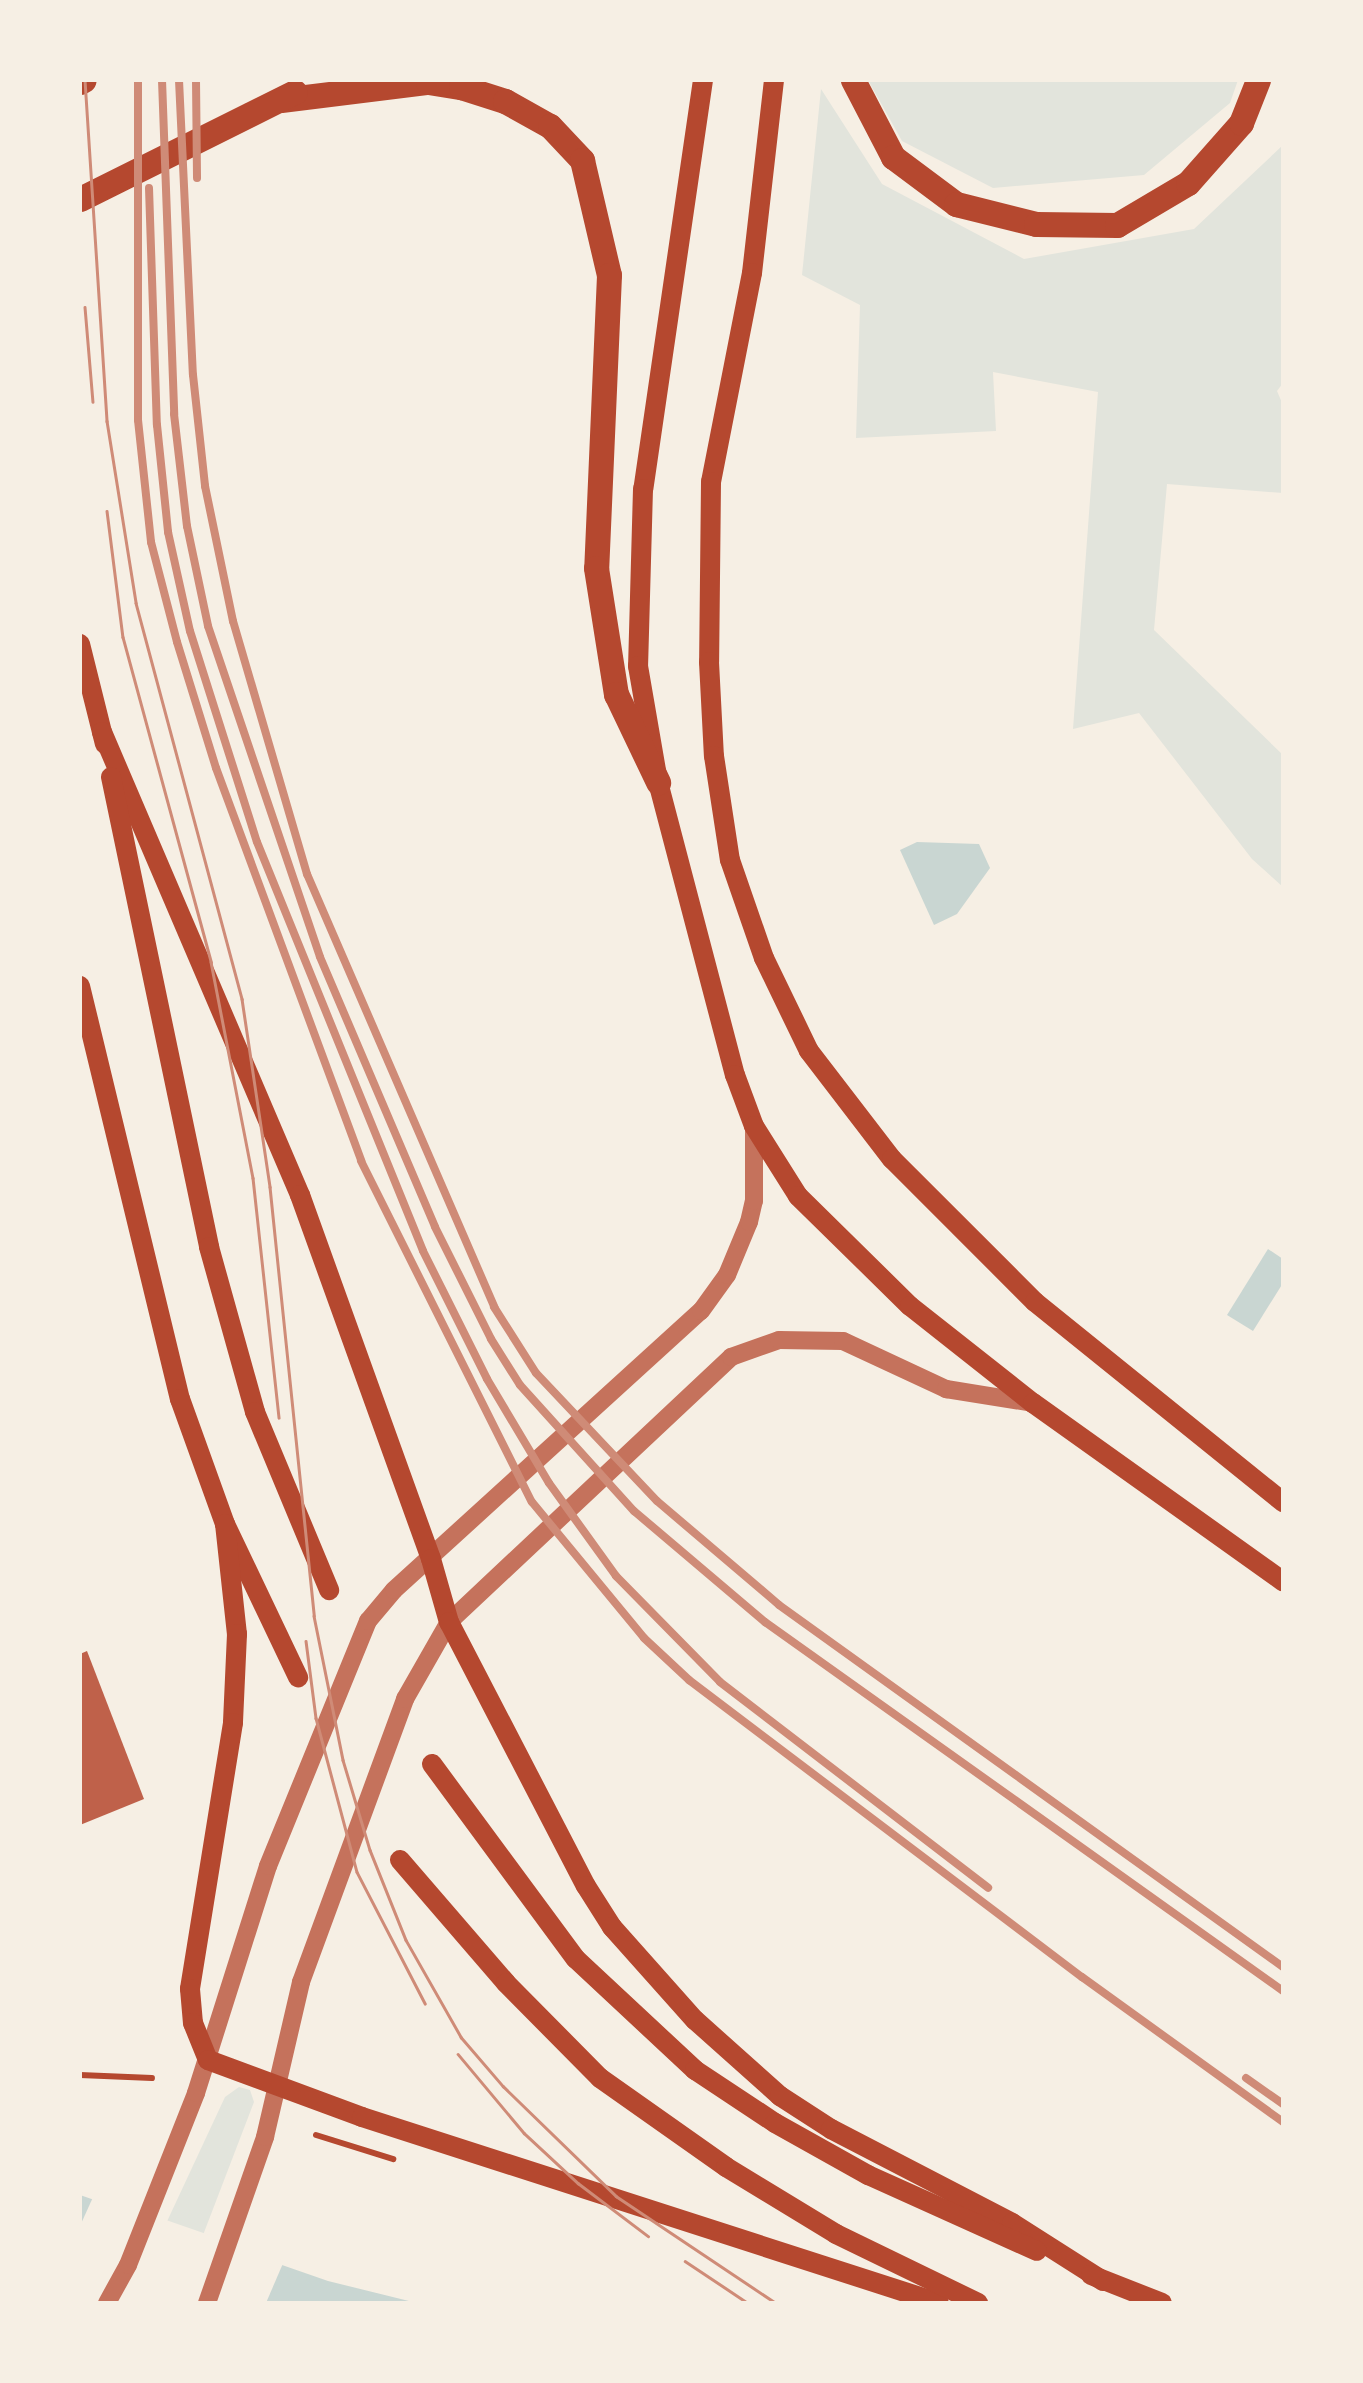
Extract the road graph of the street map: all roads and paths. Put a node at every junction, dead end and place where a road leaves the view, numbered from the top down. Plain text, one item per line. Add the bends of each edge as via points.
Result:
1 (318, 80) edge
2 (703, 80) edge
3 (774, 80) edge
4 (852, 80) edge
5 (1258, 80) edge
6 (281, 100) junction
7 (80, 199) edge
8 (80, 644) edge
9 (102, 732) junction
10 (658, 782) junction
11 (80, 986) edge
12 (754, 1126) junction
13 (1033, 1404) junction
14 (1283, 1502) edge
15 (224, 1524) junction
16 (431, 1559) junction
17 (1283, 1581) edge
18 (329, 1590) dead end
19 (449, 1622) junction
20 (298, 1677) dead end
21 (432, 1764) dead end
22 (400, 1860) dead end
23 (208, 2060) junction
24 (80, 2074) edge
25 (152, 2078) dead end
26 (274, 2085) junction
27 (1103, 2280) junction
28 (107, 2303) edge
29 (206, 2303) edge
30 (939, 2303) edge
31 (978, 2303) edge
32 (1162, 2303) edge

1 - 6 main road
2 - 10 main road via 643,490 638,666
3 - 14 main road via 752,272 711,482 710,542 714,756 730,860 764,958 808,1051 892,1158 1035,1302
4 - 5 main road via 892,158 956,204 1036,224 1117,224 1188,183 1241,123
6 - 7 main road
6 - 10 main road via 428,82 461,88 505,100 550,126 582,160 609,275 596,568 616,694
8 - 9 main road
9 - 16 main road via 300,1195
9 - 18 main road via 209,1247 254,1412
10 - 12 main road
11 - 15 main road via 170,1363
12 - 13 main road via 786,1180 840,1239 910,1306
12 - 16 street via 749,1222 727,1275 701,1311
13 - 17 main road
13 - 19 street via 946,1389 843,1341 779,1340 730,1357
15 - 20 main road
15 - 23 main road via 237,1634 233,1722 190,1989 193,2023
16 - 19 main road
16 - 23 street via 394,1590 350,1655 268,1866
19 - 26 street via 405,1698 300,1982
19 - 27 main road via 586,1886 612,1927 694,2020 780,2096
21 - 27 main road via 576,1959 695,2070 868,2175
22 - 31 main road via 506,1983 600,2078 836,2234
23 - 26 main road
23 - 28 street
24 - 25 path
26 - 29 street via 265,2137
26 - 30 main road
27 - 32 main road

